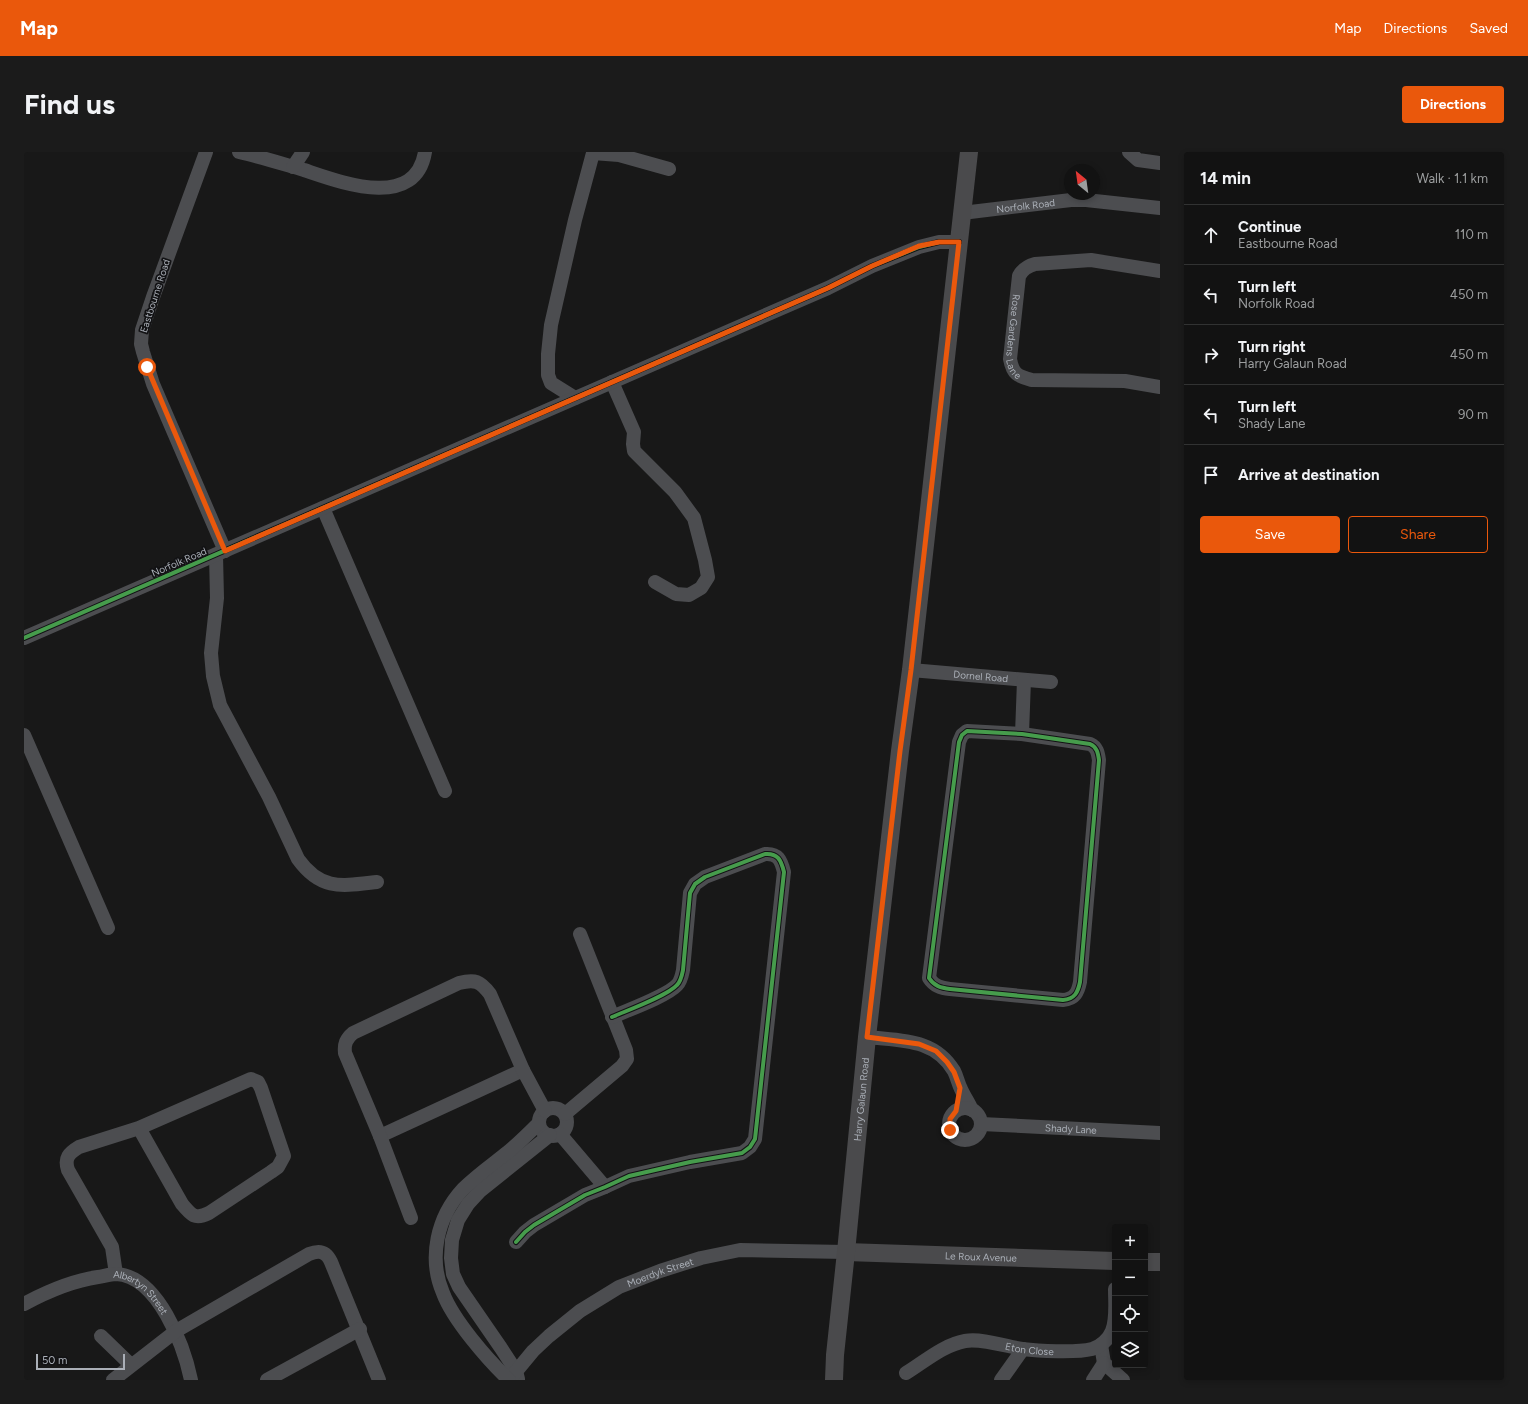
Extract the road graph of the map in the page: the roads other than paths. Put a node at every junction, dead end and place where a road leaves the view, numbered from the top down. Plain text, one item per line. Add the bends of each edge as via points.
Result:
1 (206, 152) edge
2 (239, 152) edge
3 (303, 152) edge
4 (425, 152) edge
5 (593, 152) edge
6 (969, 152) edge
7 (1129, 152) edge
8 (1160, 163) edge
9 (293, 167) junction
10 (669, 169) dead end
11 (1160, 208) edge
12 (962, 213) junction
13 (959, 242) junction
14 (1160, 271) edge
15 (612, 382) junction
16 (1160, 387) edge
17 (575, 398) junction
18 (323, 508) junction
19 (220, 553) junction
20 (654, 582) dead end
21 (24, 638) edge
22 (911, 670) junction
23 (1024, 680) junction
24 (1051, 682) dead end
25 (1022, 734) junction
26 (24, 735) edge
27 (445, 791) dead end
28 (377, 882) dead end
29 (108, 928) dead end
30 (580, 934) dead end
31 (612, 1017) junction
32 (867, 1037) junction
33 (523, 1070) junction
34 (960, 1088) junction
35 (972, 1110) junction
36 (956, 1111) junction
37 (565, 1114) junction
38 (542, 1117) junction
39 (981, 1124) junction
40 (139, 1128) junction
41 (1160, 1133) edge
42 (555, 1135) junction
43 (380, 1136) junction
44 (604, 1186) junction
45 (411, 1218) dead end
46 (516, 1242) dead end
47 (846, 1252) junction
48 (1112, 1261) edge
49 (1148, 1262) edge
50 (1160, 1262) edge
51 (116, 1274) junction
52 (1115, 1296) edge
53 (24, 1304) edge
54 (480, 1317) junction
55 (465, 1328) junction
56 (360, 1329) junction
57 (176, 1331) junction
58 (101, 1336) dead end
59 (1101, 1345) junction
60 (501, 1348) junction
61 (1023, 1349) junction
62 (533, 1351) junction
63 (1104, 1363) junction
64 (131, 1365) junction
65 (906, 1373) dead end
66 (512, 1378) edge
67 (113, 1380) edge
68 (191, 1380) edge
69 (267, 1380) edge
70 (379, 1380) edge
71 (834, 1380) edge
72 (1001, 1380) edge
73 (1093, 1380) edge
74 (1123, 1380) edge

1 - 19 street, Eastbourne Road via 153,297 142,330 141,344 153,384
2 - 9 street
3 - 9 street
4 - 9 street via 413,177 391,187 371,188 348,184
5 - 10 street via 619,155
5 - 17 street via 554,310 548,354 548,375 551,383
6 - 12 main road, Harry Galaun Road
7 - 8 street via 1138,160
11 - 12 street, Norfolk Road via 1079,200
12 - 13 main road, Harry Galaun Road
13 - 15 street, Norfolk Road via 919,246
13 - 22 main road, Harry Galaun Road
14 - 16 street, Rose Gardens Lane via 1091,260 1030,266 1019,276 1010,359 1019,377 1032,380 1125,381
15 - 17 street, Norfolk Road
15 - 20 street via 634,432 634,451 675,492 694,518 705,560 708,577 701,588 689,595 676,594
17 - 18 street, Norfolk Road
18 - 19 street, Norfolk Road
18 - 27 street
19 - 21 street, Norfolk Road
19 - 28 street via 211,653 220,705 303,865 312,875 326,883 342,886
22 - 23 street, Dornel Road
22 - 32 main road, Harry Galaun Road
23 - 24 street, Dornel Road
23 - 25 street
25 - 25 street via 1090,744 1095,747 1098,756 1080,982 1077,992 1070,999 943,988 931,981 929,975 960,739 967,731
26 - 29 street
30 - 31 street
31 - 37 street via 626,1050 627,1059
31 - 44 street via 666,993 680,980 690,892 695,884 706,877 764,854 776,855 784,872 756,1139 742,1153 630,1176
32 - 34 street via 913,1042 936,1051 954,1072
32 - 47 main road, Harry Galaun Road
33 - 38 street
33 - 43 street
33 - 43 street via 490,994 478,982 459,983 347,1038 345,1054
34 - 35 street
34 - 36 street
35 - 36 street
35 - 39 street via 977,1113
36 - 39 street via 952,1114 949,1125 956,1138 966,1141 975,1137
37 - 38 street via 558,1108 553,1108
37 - 42 street via 568,1123 564,1131
38 - 42 street via 543,1131
38 - 55 street via 508,1152 464,1188 451,1204 441,1226 436,1245 437,1273 443,1294 456,1318
39 - 41 street, Shady Lane
40 - 40 street via 182,1204 194,1216 209,1213 271,1172 278,1167 284,1156 261,1088 254,1080 245,1080
40 - 51 street via 79,1147 66,1159 68,1170 112,1247
42 - 44 street
42 - 54 street via 480,1190 458,1220 452,1240 453,1274 459,1288
43 - 45 street
44 - 46 street via 534,1225
47 - 48 main road, Le Roux Avenue
47 - 62 street, Moerdyk Street via 740,1250 701,1258 619,1287 580,1311
47 - 71 main road, Harry Galaun Road
49 - 50 main road
51 - 53 street, Albertyn Street via 71,1283
51 - 57 street, Albertyn Street via 144,1285
52 - 59 street via 1112,1332
54 - 55 street
54 - 60 street
55 - 66 street via 494,1365
56 - 57 street via 331,1262 321,1251 309,1254
56 - 69 street
56 - 70 street
57 - 64 street
57 - 68 street, Albertyn Street
58 - 64 street
59 - 61 street, Eton Close via 1084,1350
59 - 63 street
60 - 62 street
60 - 66 street
61 - 65 street, Eton Close via 966,1341 950,1346
61 - 72 street
62 - 66 street, Moerdyk Street
63 - 73 street
63 - 74 street
64 - 67 street

